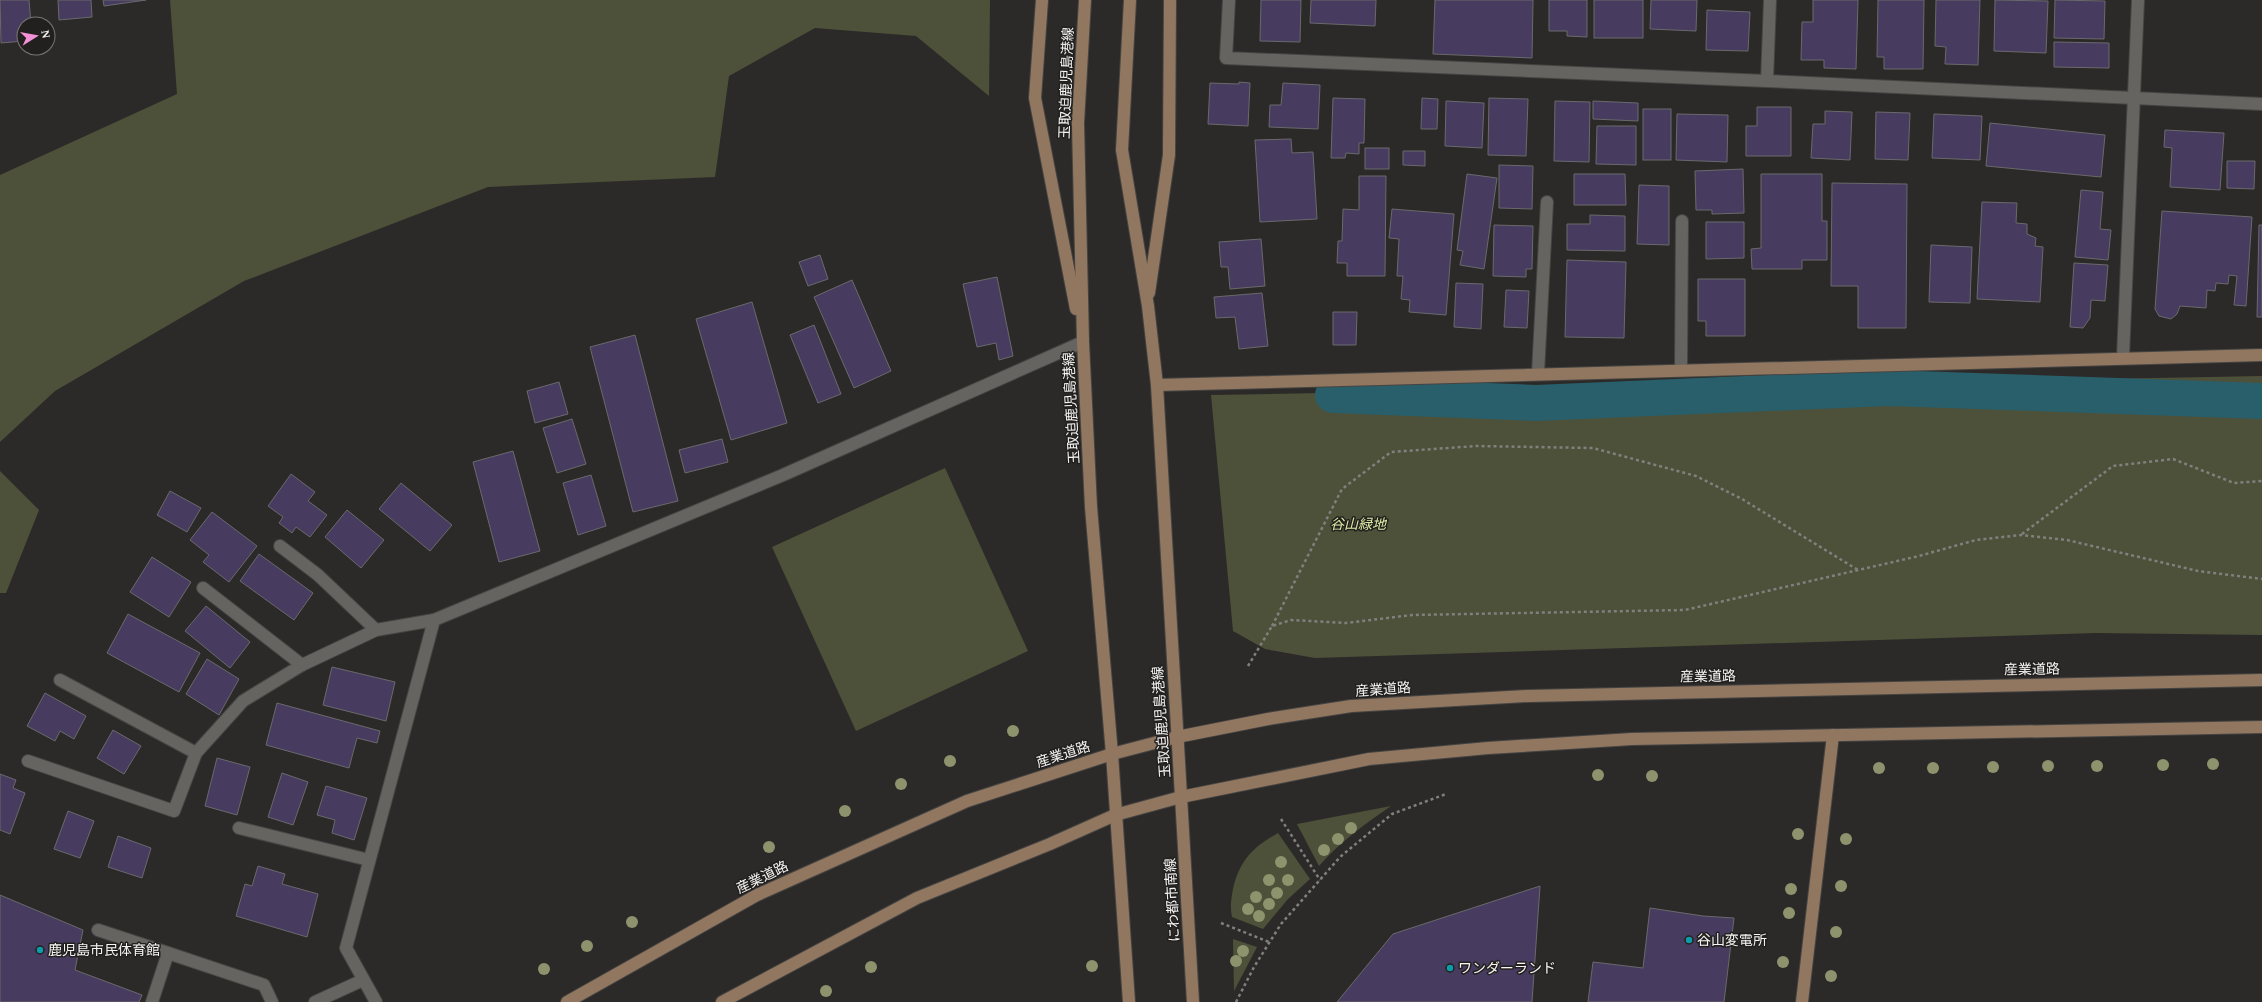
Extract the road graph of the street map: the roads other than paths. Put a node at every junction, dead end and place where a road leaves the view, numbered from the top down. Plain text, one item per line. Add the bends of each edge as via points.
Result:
1 (1042, 0) edge
2 (1085, 0) edge
3 (1130, 0) edge
4 (1170, 0) edge
5 (1229, 0) edge
6 (1770, 0) edge
7 (2138, 0) edge
8 (1767, 80) junction
9 (2134, 99) junction
10 (2262, 104) edge
11 (1547, 202) dead end
12 (1682, 222) dead end
13 (1148, 306) junction
14 (1083, 342) junction
15 (2262, 355) edge
16 (2123, 357) junction
17 (1681, 369) junction
18 (1538, 373) junction
19 (1157, 385) junction
20 (280, 546) dead end
21 (203, 588) dead end
22 (434, 620) junction
23 (376, 630) junction
24 (302, 665) junction
25 (60, 680) dead end
26 (2262, 680) edge
27 (2262, 727) edge
28 (1833, 735) junction
29 (1177, 737) junction
30 (196, 753) junction
31 (1112, 754) junction
32 (28, 761) dead end
33 (1181, 797) junction
34 (1115, 815) junction
35 (239, 828) dead end
36 (369, 860) junction
37 (98, 930) dead end
38 (168, 953) junction
39 (363, 980) junction
40 (152, 1002) edge
41 (272, 1002) edge
42 (315, 1002) edge
43 (376, 1002) edge
44 (567, 1002) edge
45 (722, 1002) edge
46 (1129, 1002) edge
47 (1193, 1002) edge
48 (1802, 1002) edge

1 - 14 main road via 1035,98
2 - 14 main road, 玉取迫鹿児島港線 via 1078,123
3 - 13 main road, 玉取迫鹿児島港線 via 1122,150
4 - 13 main road via 1169,155
5 - 8 street via 1226,58
6 - 8 street
7 - 9 street
8 - 9 street
9 - 10 street
9 - 16 street
11 - 18 street
12 - 17 street
13 - 19 main road, 玉取迫鹿児島港線
14 - 22 street via 783,475
14 - 31 main road, 玉取迫鹿児島港線 via 1091,507
15 - 16 main road
16 - 17 main road
17 - 18 main road
18 - 19 main road
19 - 29 main road, 玉取迫鹿児島港線
20 - 23 street via 318,574
21 - 24 street
22 - 23 street
22 - 36 street
23 - 24 street
24 - 30 street via 243,701
25 - 30 street
26 - 29 main road, 産業道路 via 1528,696 1351,706
27 - 28 main road
28 - 33 main road via 1632,739 1472,749 1369,759
28 - 48 main road
29 - 31 main road, 産業道路
29 - 33 main road, 玉取迫鹿児島港線
30 - 32 street via 174,811
31 - 34 main road, 玉取迫鹿児島港線
31 - 44 main road, 産業道路 via 967,801 757,895
33 - 34 main road
33 - 47 main road, にわ都市南線
34 - 45 main road via 917,898
34 - 46 main road
35 - 36 street
36 - 39 street via 346,948
37 - 38 street
38 - 40 street
38 - 41 street via 264,985
39 - 42 street
39 - 43 street

